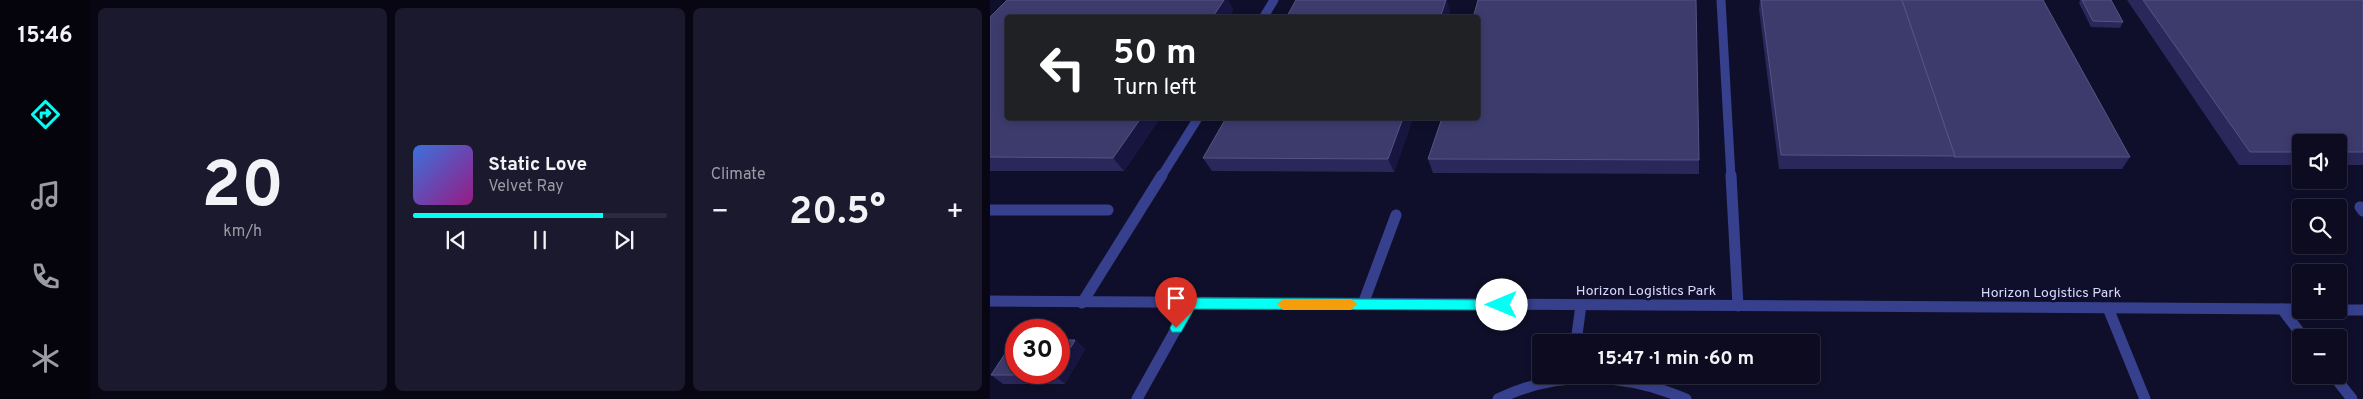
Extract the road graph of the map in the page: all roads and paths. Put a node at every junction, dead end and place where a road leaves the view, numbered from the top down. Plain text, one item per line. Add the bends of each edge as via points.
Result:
1 (1274, 0) edge
2 (1721, 0) edge
3 (1265, 15) edge
4 (1197, 120) edge
5 (990, 210) edge
6 (1108, 210) dead end
7 (1396, 215) dead end
8 (990, 301) edge
9 (1082, 303) junction
10 (1190, 304) junction
11 (1363, 304) junction
12 (1581, 305) junction
13 (1738, 306) junction
14 (2108, 308) junction
15 (2282, 309) junction
16 (2292, 310) edge
17 (2347, 310) edge
18 (2363, 310) edge
19 (2297, 329) edge
20 (1577, 334) edge
21 (1539, 384) edge
22 (1636, 384) edge
23 (2340, 384) edge
24 (1137, 399) edge
25 (1498, 399) edge
26 (1686, 399) edge
27 (2145, 399) edge
28 (2352, 399) edge

1 - 3 street
2 - 13 street
4 - 9 street
5 - 6 street
7 - 11 street
8 - 9 street, Horizon Logistics Park
9 - 10 street, Horizon Logistics Park
10 - 11 street, Horizon Logistics Park
10 - 24 street
11 - 12 street, Horizon Logistics Park
12 - 13 street, Horizon Logistics Park
12 - 20 street
13 - 14 street, Horizon Logistics Park
14 - 15 street, Horizon Logistics Park
14 - 27 street
15 - 16 street, Horizon Logistics Park
15 - 19 street
17 - 18 street
21 - 25 street via 1509,392
22 - 26 street
23 - 28 street

